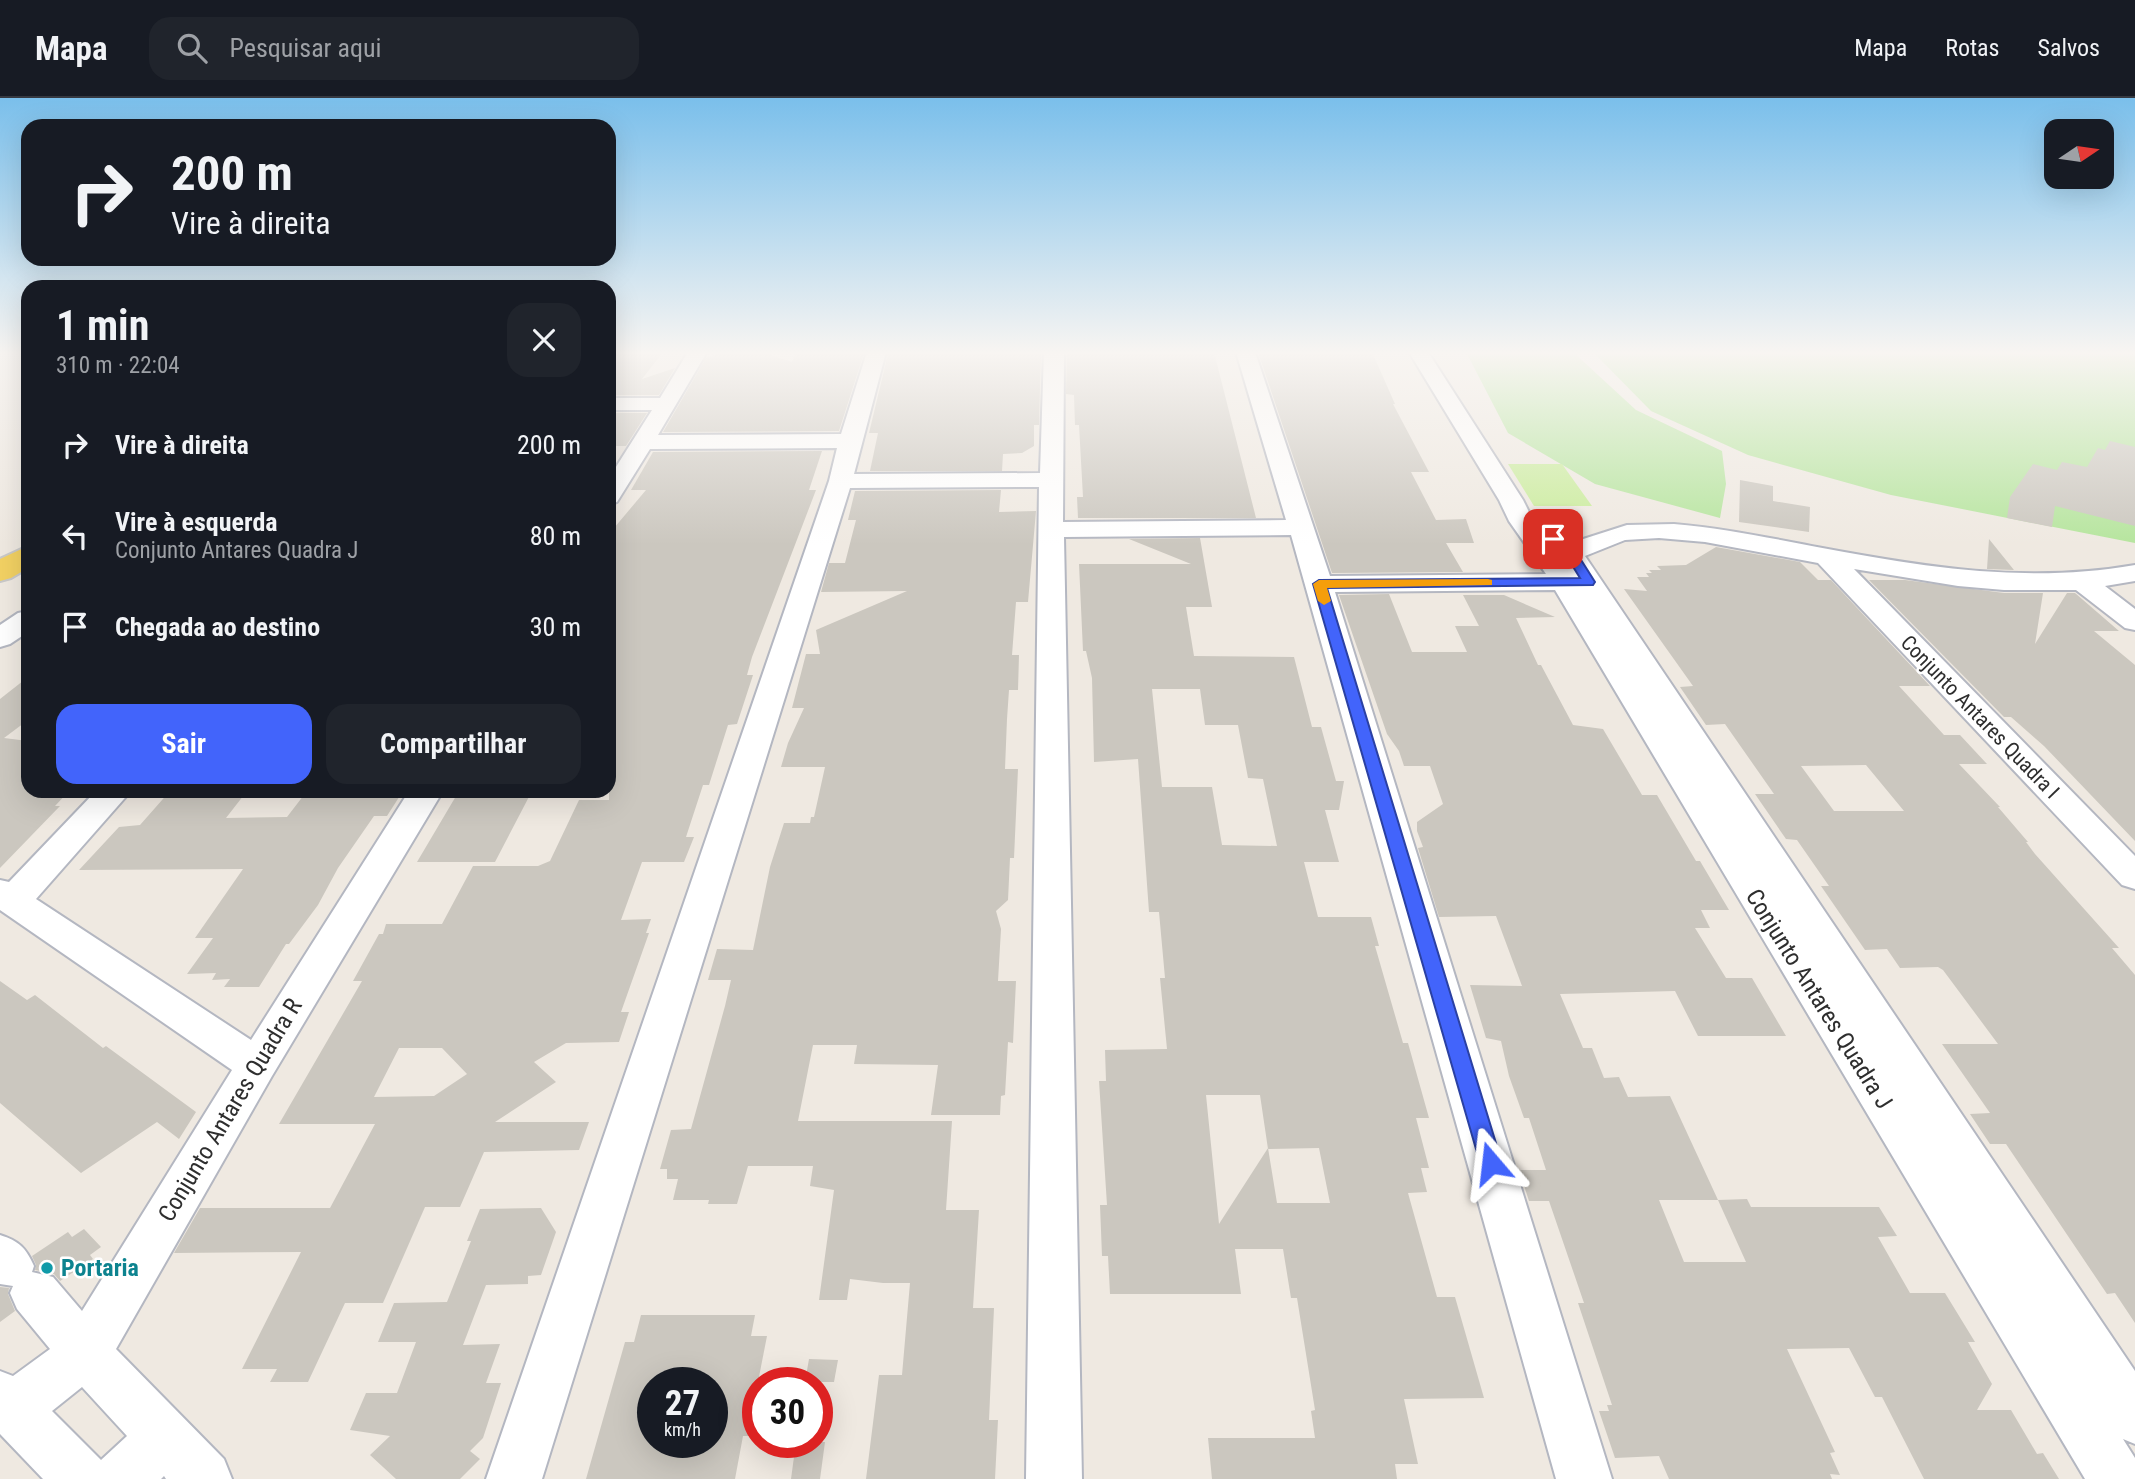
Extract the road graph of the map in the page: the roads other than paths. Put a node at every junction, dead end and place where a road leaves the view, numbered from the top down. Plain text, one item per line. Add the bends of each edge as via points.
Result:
1 (659, 416) edge
2 (857, 416) edge
3 (1052, 416) edge
4 (1266, 416) edge
5 (1459, 416) edge
6 (850, 441) junction
7 (643, 442) junction
8 (1051, 480) junction
9 (841, 481) junction
10 (616, 486) edge
11 (1522, 515) junction
12 (1301, 527) junction
13 (1052, 530) junction
14 (1617, 534) junction
15 (1826, 556) junction
16 (21, 559) edge
17 (1568, 570) junction
18 (0, 572) edge
19 (2135, 573) edge
20 (2083, 582) junction
21 (1319, 584) junction
22 (2135, 622) edge
23 (21, 624) edge
24 (0, 638) edge
25 (107, 798) edge
26 (422, 798) edge
27 (2135, 877) edge
28 (6, 897) edge
29 (1833, 1021) junction
30 (1876, 1022) junction
31 (257, 1065) junction
32 (15, 1272) edge
33 (85, 1353) junction
34 (6, 1402) edge
35 (2135, 1418) edge
36 (164, 1439) junction
37 (81, 1479) edge
38 (121, 1479) edge
39 (204, 1479) edge
40 (514, 1479) edge
41 (1054, 1479) edge
42 (1584, 1479) edge
43 (2116, 1479) edge

1 - 7 street
2 - 6 street
3 - 8 street
4 - 12 street
5 - 11 street, Conjunto Antares Quadra J
6 - 7 street
6 - 9 street
7 - 10 street
8 - 9 street
8 - 13 street
9 - 40 street
11 - 14 street via 1582,532
11 - 17 street, Conjunto Antares Quadra J
12 - 13 street
12 - 21 street
13 - 41 street
14 - 15 street via 1703,534
14 - 17 street
15 - 20 street via 1941,575
15 - 27 street, Conjunto Antares Quadra I
16 - 18 main road
17 - 21 street
17 - 29 street, Conjunto Antares Quadra J
17 - 30 street, Conjunto Antares Quadra J
19 - 20 street
20 - 22 street
21 - 42 street
23 - 24 street
25 - 28 street
26 - 31 street, Conjunto Antares Quadra R
28 - 31 street
29 - 30 street
29 - 43 street, Conjunto Antares Quadra J
30 - 35 street, Conjunto Antares Quadra J
31 - 33 street, Conjunto Antares Quadra R
32 - 33 street
33 - 34 street, Conjunto Antares Quadra R
33 - 36 street
34 - 37 street
36 - 38 street
36 - 39 street

